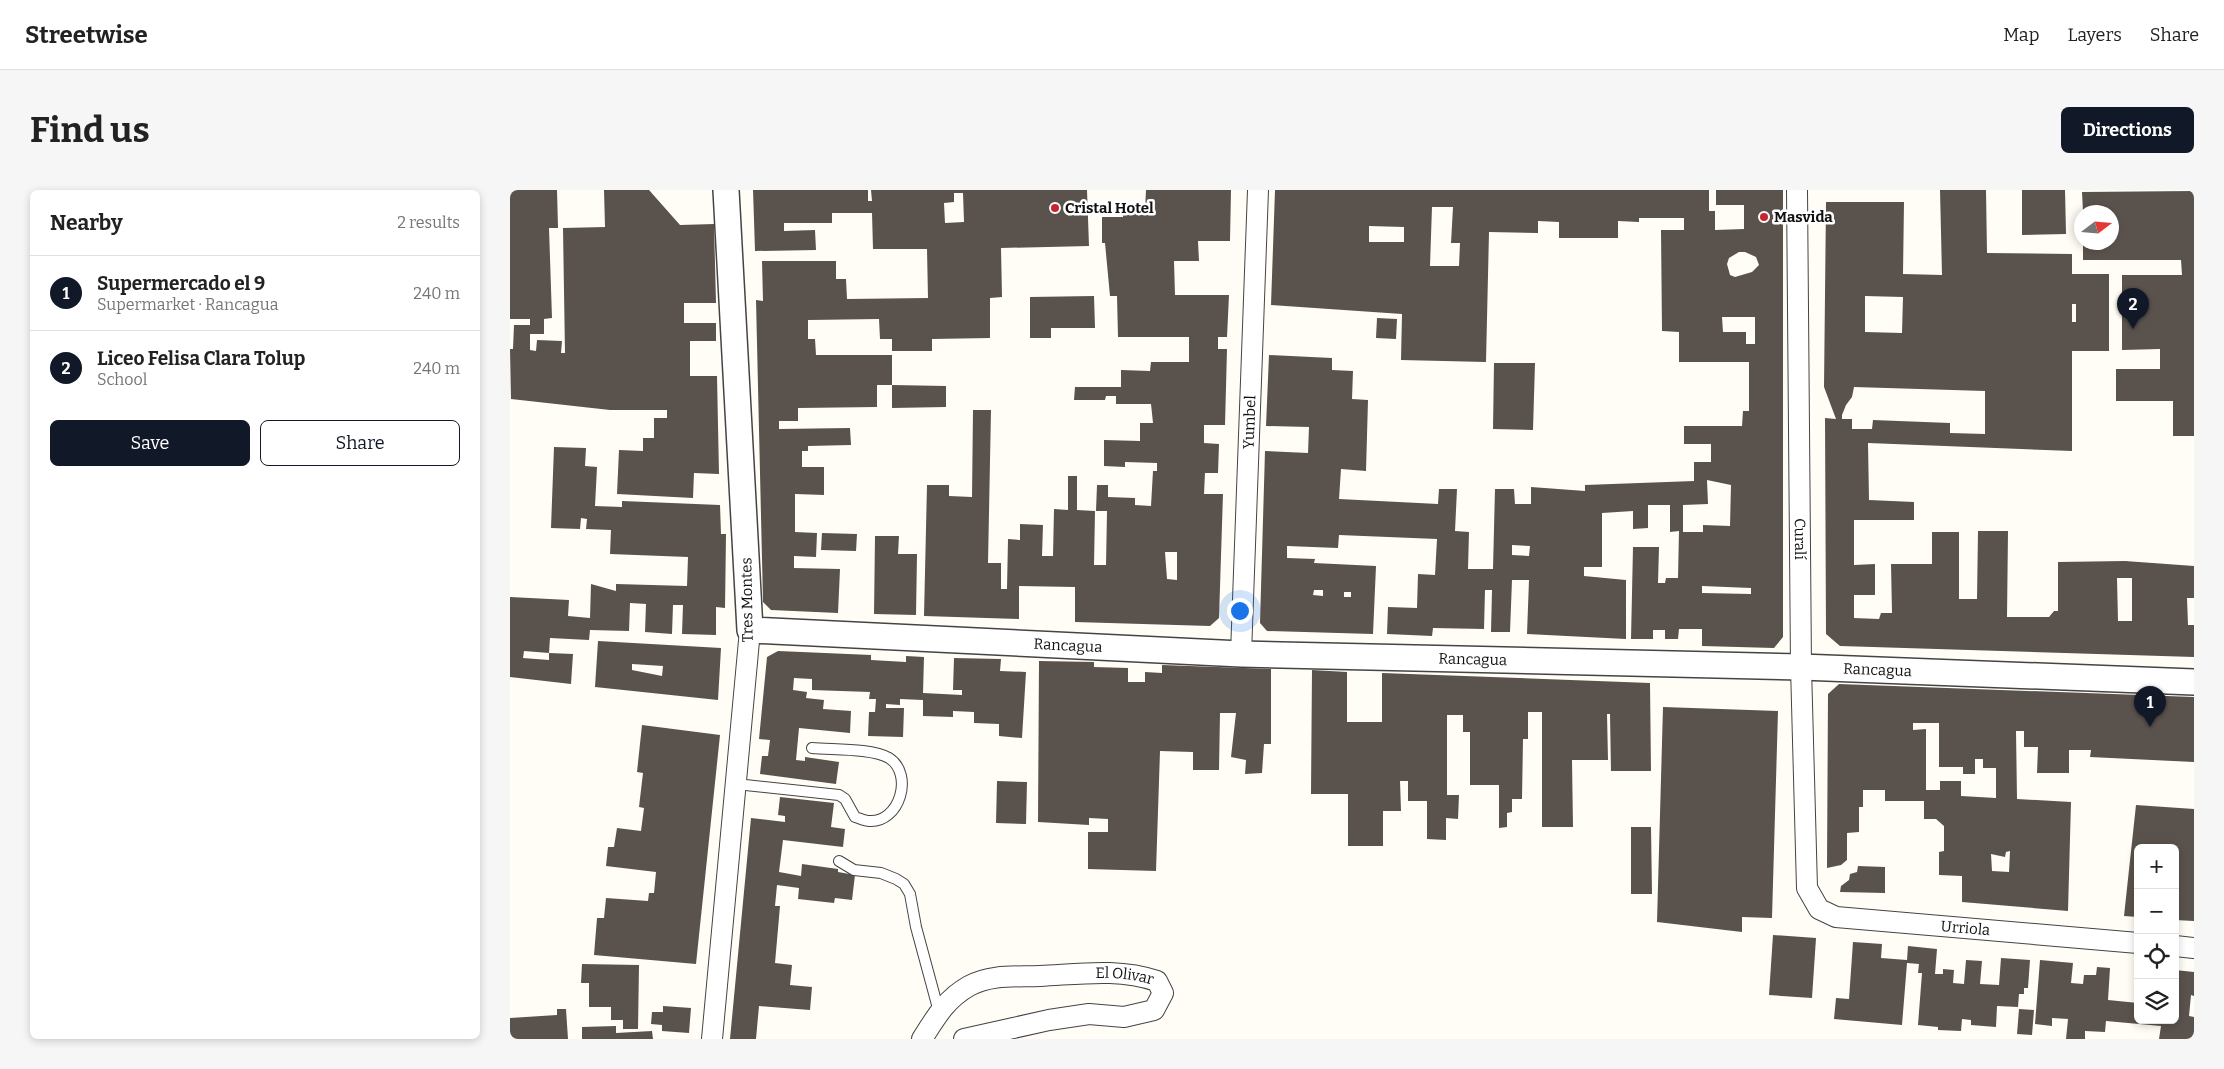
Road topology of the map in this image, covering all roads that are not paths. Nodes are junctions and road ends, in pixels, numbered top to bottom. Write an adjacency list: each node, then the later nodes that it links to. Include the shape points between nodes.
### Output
1 (726, 190): 4 (street, Tres Montes)
2 (1258, 190): 5 (street, Yumbel)
3 (1797, 190): 6 (street, Curalí)
4 (750, 630): 5 (street, Rancagua); 9 (street, Tres Montes)
5 (1241, 654): 6 (street, Rancagua)
6 (1801, 667): 7 (street, Rancagua); 11 (street, Curalí)
7 (2194, 682)
8 (812, 748): 9 (lane, via 887,757 896,764 900,773 902,788 896,808 878,820 869,821 855,817 839,795)
9 (736, 784): 16 (street, Tres Montes)
10 (838, 861): 15 (lane, via 854,870 880,873 904,884 910,894)
11 (1807, 888): 12 (street, Urriola, via 1819,909 1836,917)
12 (2134, 943)
13 (2179, 946): 14 (street)
14 (2194, 948)
15 (939, 1012): 17 (street, El Olivar); 18 (street, El Olivar, via 942,1006 970,985 1004,976 1137,974 1157,982 1163,993 1154,1010 1124,1017 1089,1014)
16 (712, 1039)
17 (922, 1039)
18 (964, 1039)

